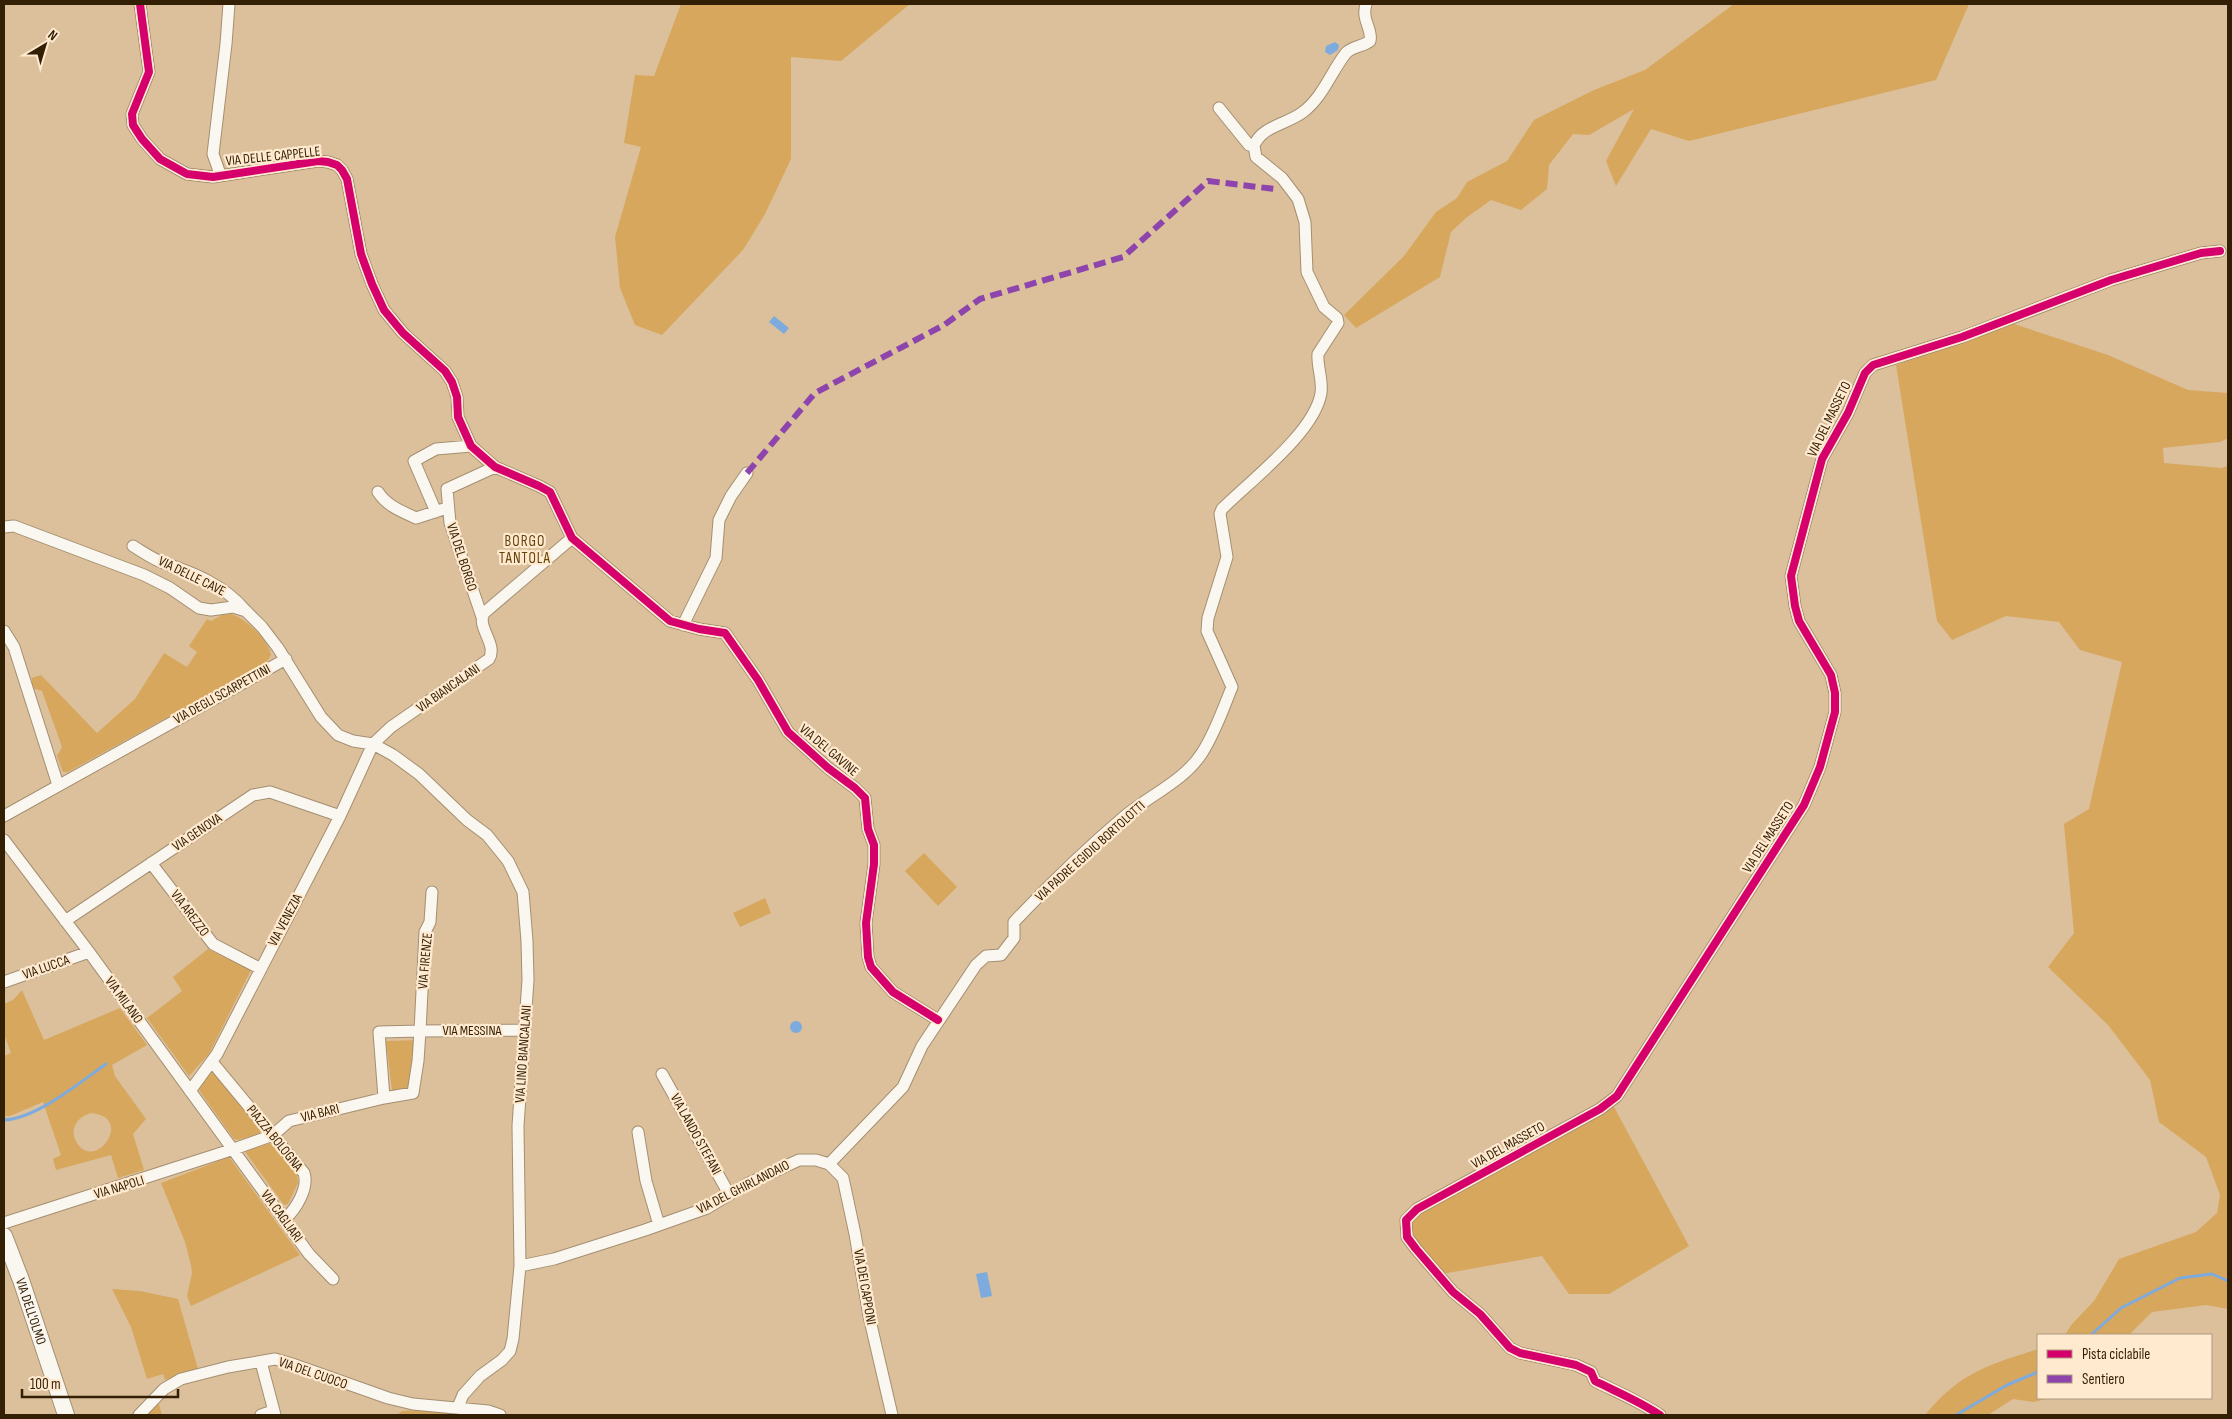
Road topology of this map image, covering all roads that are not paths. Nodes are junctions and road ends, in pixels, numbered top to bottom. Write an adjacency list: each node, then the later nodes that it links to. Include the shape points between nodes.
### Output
1 (140, 4): 6 (street, VIA DELLE CAPPELLE, via 149,72 132,114 133,125 160,159 175,169 200,176)
2 (229, 4): 6 (street, VIA DELLE CAPPELLE, via 213,154)
3 (1366, 4): 5 (street, via 1364,14 1370,41 1347,52 1305,111 1265,132)
4 (1219, 108): 5 (street, via 1249,145)
5 (1254, 146): 34 (street, VIA PADRE EGIDIO BORTOLOTTI, via 1256,157 1278,174 1298,199 1304,222 1307,272 1324,307 1337,318 1338,323 1318,354 1322,391 1312,415 1299,434 1220,514 1227,557 1207,631 1232,687 1199,756 1174,781 1126,815 1040,895 1014,922 1014,938 1009,946 1001,955 986,956 976,964)
6 (220, 174): 8 (street, VIA DELLE CAPPELLE, via 318,161 337,165 342,170 347,179 361,254 384,310 403,333 445,371 452,382 458,417)
7 (2220, 251): 61 (street, VIA DEL MASSETO, via 2201,253 2112,280 1962,337 1873,365 1865,373 1848,413 1822,459 1792,576 1799,621 1831,675 1835,693 1835,712 1820,767 1804,805 1617,1096 1600,1109 1417,1209 1406,1220 1407,1237 1419,1254 1510,1348 1587,1369 1595,1381 1620,1391)
8 (471, 446): 9 (street, VIA DELLE CAPPELLE); 13 (street, via 436,449 414,461)
9 (495, 467): 12 (street, VIA DEL BORGO, via 447,489); 15 (street, VIA DELLE CAPPELLE, via 550,492)
10 (747, 473): 19 (street, via 720,520 716,558)
11 (378, 492): 13 (street, via 395,509 416,518)
12 (448, 508): 13 (street); 18 (street, VIA DEL BORGO, via 450,523)
13 (436, 512)
14 (4, 527): 17 (street, via 14,526 144,575 199,608 211,610 233,606)
15 (572, 538): 18 (street); 19 (street, VIA DEL GAVINE, via 646,603 670,621)
16 (133, 546): 17 (street, VIA DELLE CAVE, via 219,586)
17 (246, 611): 21 (street, VIA DEGLI SCARPETTINI)
18 (482, 617): 22 (street, VIA BIANCALANI, via 492,647 489,659 391,727)
19 (683, 625): 34 (street, VIA DEL GAVINE, via 725,633 758,680 788,732 865,798 868,829 874,845 866,923 870,962 893,992)
20 (4, 631): 23 (street, via 14,647)
21 (286, 659): 22 (street, via 321,717 338,736 353,742); 23 (street, VIA DEGLI SCARPETTINI)
22 (373, 744): 25 (street, VIA VENEZIA); 36 (street, VIA LINO BIANCALANI, via 419,774 467,820 488,835 508,861 522,892 528,941)
23 (58, 785): 24 (street, VIA DEGLI SCARPETTINI)
24 (4, 816)
25 (340, 816): 28 (street, VIA GENOVA, via 270,792 253,795); 32 (street, VIA VENEZIA)
26 (4, 840): 27 (street)
27 (9, 854): 30 (street, VIA MILANO)
28 (151, 863): 30 (street, VIA GENOVA); 32 (street, VIA AREZZO, via 213,944)
29 (432, 892): 35 (street, VIA FIRENZE, via 430,922 425,932)
30 (65, 921): 31 (street, VIA MILANO)
31 (89, 952): 33 (street, VIA LUCCA); 39 (street, VIA MILANO)
32 (262, 968): 37 (street, VIA VENEZIA)
33 (4, 982)
34 (938, 1020): 44 (street, VIA PADRE EGIDIO BORTOLOTTI, via 903,1087)
35 (420, 1030): 36 (street, VIA MESSINA); 40 (street, VIA FIRENZE, via 413,1093); 40 (street, VIA MESSINA, via 379,1032)
36 (523, 1030): 50 (street, VIA LINO BIANCALANI, via 518,1126)
37 (212, 1062): 39 (street, VIA VENEZIA); 42 (street, PIAZZA BOLOGNA)
38 (662, 1074): 45 (street, VIA LANDO STEFANI)
39 (190, 1091): 43 (street, VIA MILANO)
40 (384, 1098): 42 (street, VIA BARI, via 289,1121)
41 (638, 1132): 48 (street, via 646,1181)
42 (274, 1135): 43 (street, VIA BARI); 46 (street, PIAZZA BOLOGNA, via 306,1177 305,1188)
43 (234, 1149): 46 (street, VIA CAGLIARI); 47 (street, VIA NAPOLI)
44 (829, 1164): 45 (street, VIA DEL GHIRLANDAIO, via 799,1160); 60 (street, VIA DEI CAPPONI, via 843,1178)
45 (729, 1194): 48 (street, VIA DEL GHIRLANDAIO, via 707,1208)
46 (285, 1219): 51 (street, VIA CAGLIARI, via 309,1254)
47 (4, 1223)
48 (659, 1225): 50 (street, VIA DEL GHIRLANDAIO, via 554,1259)
49 (4, 1236): 56 (main road, VIA DELL'OLMO)
50 (520, 1266): 53 (street, VIA LINO BIANCALANI, via 510,1352 480,1376 463,1395)
51 (333, 1279)
52 (261, 1362): 53 (street, VIA DEL CUOCO, via 275,1359 287,1362 413,1404); 54 (street); 57 (street, VIA DEL CUOCO, via 181,1379 164,1390)
53 (458, 1407): 55 (street, VIA DEL CUOCO)
54 (274, 1413): 58 (street)
55 (489, 1413): 59 (street, VIA DEL CUOCO)
56 (66, 1415)
57 (139, 1415)
58 (261, 1415)
59 (500, 1415)
60 (892, 1415)
61 (1660, 1415)

